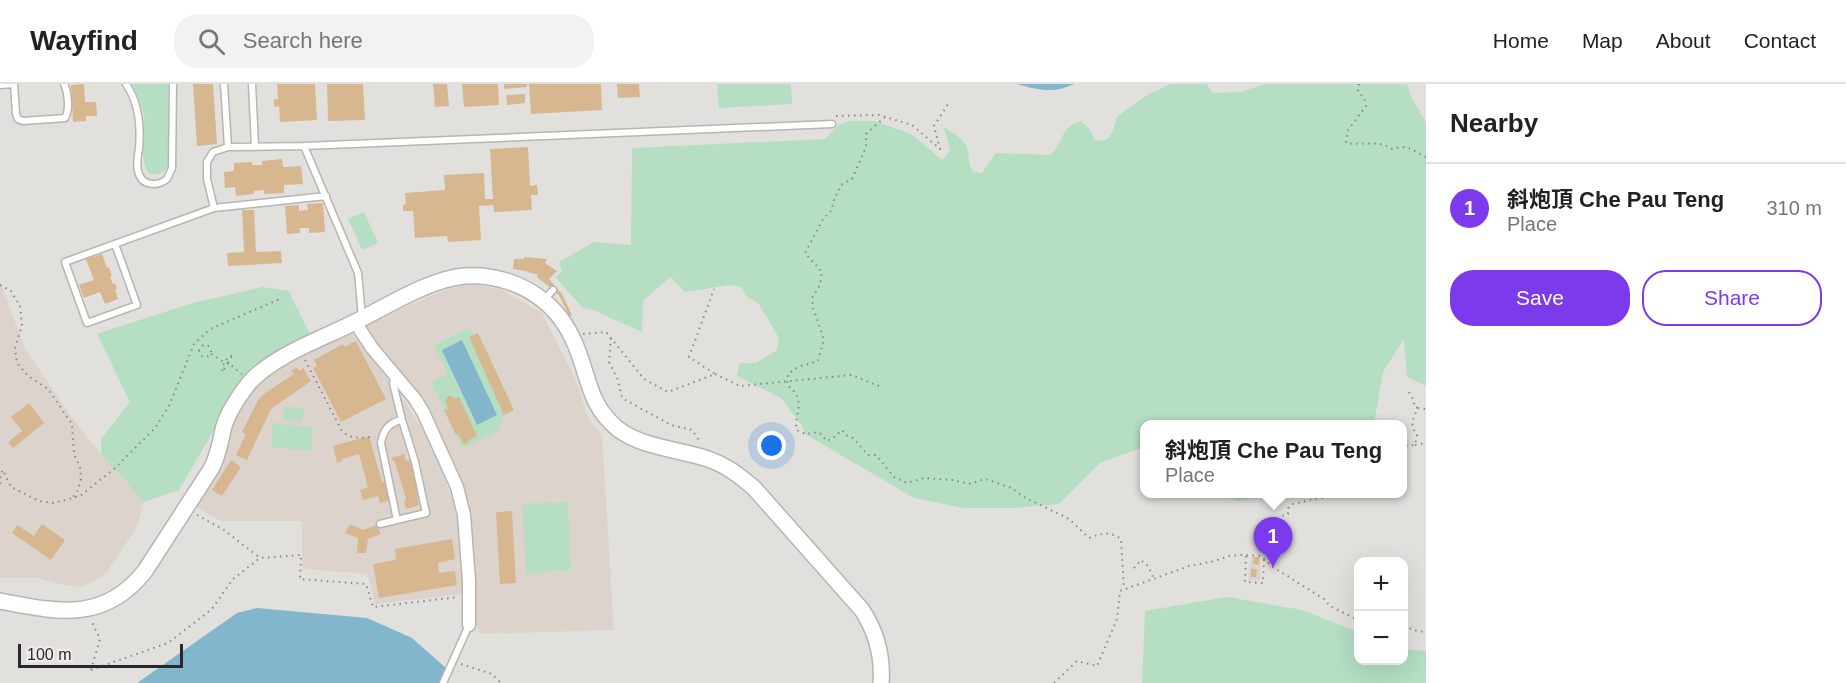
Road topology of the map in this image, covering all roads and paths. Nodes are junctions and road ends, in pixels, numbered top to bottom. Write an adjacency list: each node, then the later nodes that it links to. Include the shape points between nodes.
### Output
1 (14, 84): 2 (lane, via 17,117 23,121 65,118 68,114); 8 (lane)
2 (64, 84)
3 (126, 84): 4 (lane, via 139,117 138,173 145,182 157,185 167,179 172,168)
4 (173, 84)
5 (224, 84): 14 (lane)
6 (252, 84): 12 (lane)
7 (1359, 84): 15 (path, via 1358,92 1366,106 1348,130 1346,143 1368,142 1392,149 1410,147)
8 (0, 85)
9 (950, 101): 10 (path, via 934,126 940,149 912,125)
10 (885, 117): 11 (path, via 833,116); 34 (path, via 866,134 866,147 852,179 841,185 832,210 805,254 822,272 812,298 824,339 818,361 798,367 788,374)
11 (832, 124): 13 (lane)
12 (255, 146): 13 (lane); 14 (lane)
13 (304, 146): 16 (lane)
14 (228, 147): 17 (lane, via 213,152 207,162)
15 (1426, 157)
16 (326, 196): 17 (lane); 22 (lane, via 358,273)
17 (214, 208): 18 (lane)
18 (115, 244): 18 (lane, via 137,305 87,323 65,262)
19 (0, 285): 47 (path, via 11,291 20,306 17,363 48,389 72,424 81,480)
20 (714, 290): 32 (path, via 689,357)
21 (280, 299): 25 (path, via 210,329)
22 (359, 320): 23 (street, via 430,285 463,276 487,277 548,295); 33 (street, via 372,348); 59 (street, via 273,363 248,385 227,418 211,469 139,579 124,592 105,604 78,611)
23 (571, 335): 24 (path, via 606,332); 44 (street, via 594,400 618,429 645,442)
24 (611, 338): 32 (path, via 644,379 668,392); 44 (path, via 609,362 622,398 671,424 692,430)
25 (194, 344): 26 (path); 47 (path, via 169,405 155,428 97,483)
26 (201, 348): 27 (path, via 205,344); 27 (path, via 202,357)
27 (210, 354): 29 (path)
28 (304, 359): 40 (path, via 345,434 363,439)
29 (224, 362): 30 (path, via 222,372); 30 (path, via 232,354)
30 (228, 363): 31 (path)
31 (233, 367)
32 (715, 374): 34 (path, via 740,386)
33 (396, 376): 39 (lane, via 393,383); 62 (street, via 426,417 460,496 470,581)
34 (788, 381): 35 (path, via 851,375); 57 (path, via 787,385 800,398 796,429 806,434 819,432 827,441 842,430 868,454 876,455 894,477 907,483 924,478 969,484 985,479 1056,511 1089,538 1113,534 1121,539)
35 (879, 386)
36 (1409, 392): 37 (path)
37 (1418, 408): 38 (path); 42 (path, via 1411,422 1417,435)
38 (1426, 409)
39 (402, 420): 40 (lane, via 393,422); 49 (lane, via 426,513)
40 (382, 435): 49 (lane)
41 (1426, 443): 42 (path)
42 (1415, 445): 43 (path)
43 (1407, 446)
44 (715, 462): 68 (street, via 754,488 862,610 879,647)
45 (0, 484): 47 (path, via 3,470 11,487 31,498 46,503)
46 (1324, 498): 54 (path, via 1293,504 1288,514 1282,516 1286,529)
47 (71, 500)
48 (191, 513): 52 (path, via 224,530)
49 (397, 520): 50 (lane)
50 (380, 524)
51 (1246, 556): 53 (path); 53 (path, via 1245,582 1263,583); 56 (path, via 1189,566)
52 (260, 558): 58 (path, via 300,555 300,579 366,584 373,606); 60 (path, via 233,579 212,609 168,644 91,670 100,639)
53 (1264, 559): 54 (path)
54 (1273, 567): 61 (path)
55 (1134, 568): 56 (path, via 1141,561)
56 (1155, 579): 57 (path)
57 (1124, 589): 69 (path, via 1120,591 1117,619 1097,666 1077,661)
58 (465, 596)
59 (0, 601)
60 (88, 615)
61 (1354, 618)
62 (469, 626): 65 (lane)
63 (1408, 628): 64 (path)
64 (1426, 632)
65 (453, 662): 66 (lane); 67 (path, via 492,674)
66 (443, 683)
67 (501, 683)
68 (881, 683)
69 (1054, 683)

